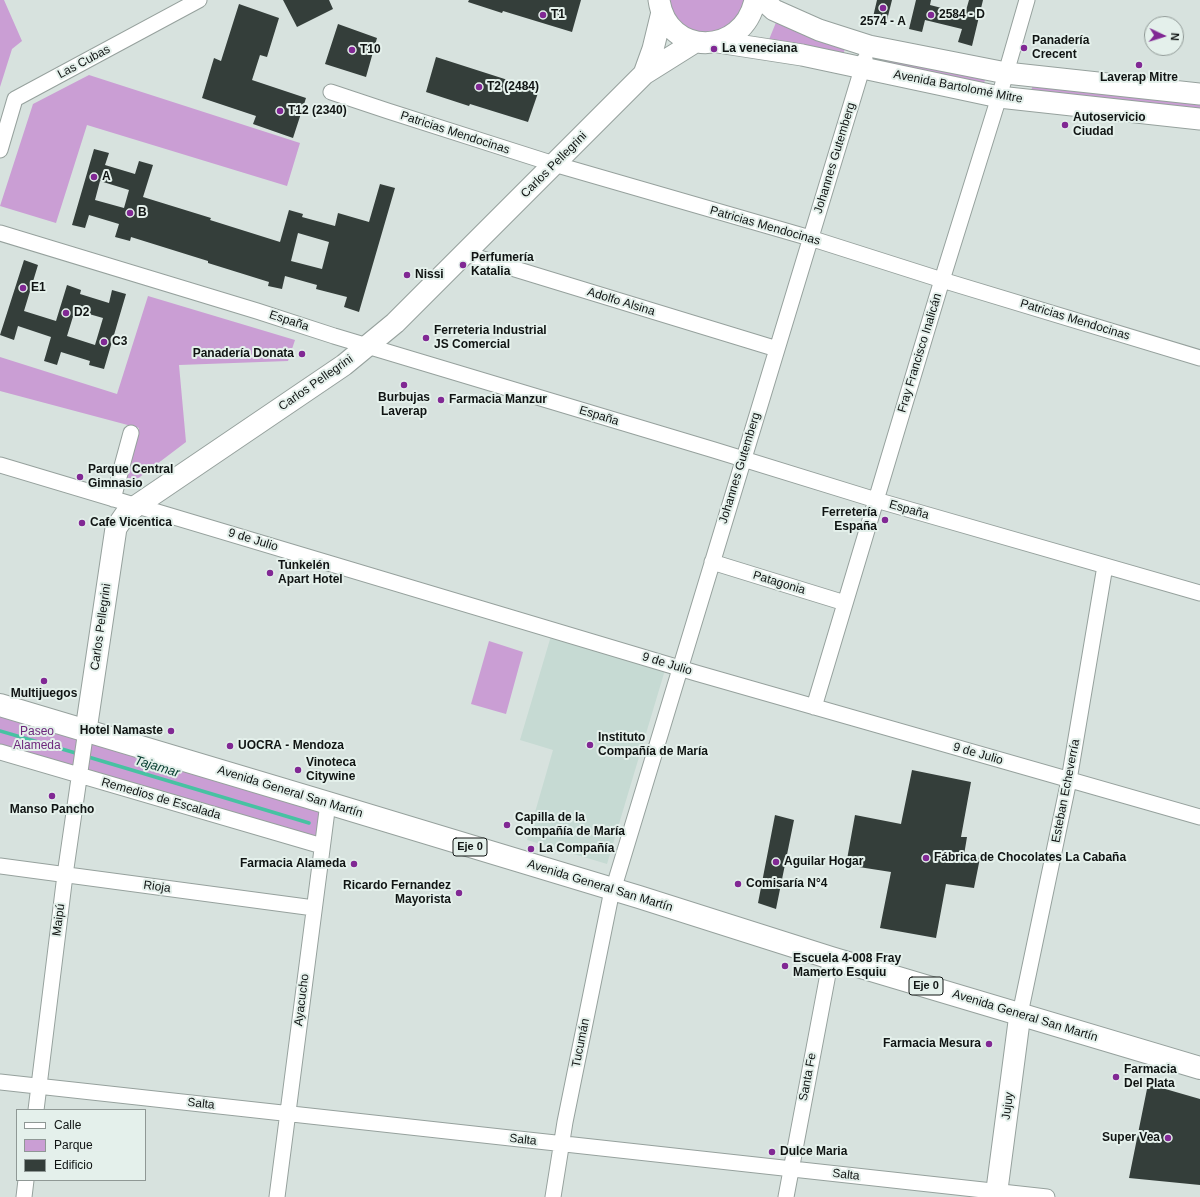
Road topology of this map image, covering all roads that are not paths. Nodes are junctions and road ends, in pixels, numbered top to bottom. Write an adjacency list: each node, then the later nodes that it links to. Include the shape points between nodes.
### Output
1 (199, 0): 16 (street, Las Cubas, via 16,99)
2 (755, 0): 7 (street, via 749,18 741,29)
3 (763, 0): 8 (street, Avenida Bartolomé Mitre, via 774,10 819,30)
4 (1027, 0): 10 (street, Fray Francisco Inalicán)
5 (659, 5): 6 (street, via 668,24); 11 (street, Carlos Pellegrini, via 653,48)
6 (695, 42): 7 (street, Avenida Bartolomé Mitre); 11 (street, Carlos Pellegrini)
7 (718, 42): 9 (street, Avenida Bartolomé Mitre, via 802,55)
8 (869, 46): 9 (street, Johannes Gutemberg); 10 (street, Avenida Bartolomé Mitre)
9 (862, 68): 14 (street, Avenida Bartolomé Mitre); 19 (street, Johannes Gutemberg)
10 (1006, 73): 13 (street, Avenida Bartolomé Mitre); 14 (street, Fray Francisco Inalicán)
11 (644, 74): 17 (street, Carlos Pellegrini)
12 (331, 92): 17 (street, Patricias Mendocinas)
13 (1200, 94)
14 (999, 97): 15 (street, Avenida Bartolomé Mitre); 21 (street, Fray Francisco Inalicán)
15 (1200, 119)
16 (0, 150)
17 (554, 164): 19 (street, Patricias Mendocinas); 20 (street, Carlos Pellegrini)
18 (0, 233): 22 (street, España)
19 (810, 238): 21 (street, Patricias Mendocinas); 23 (street, Johannes Gutemberg)
20 (466, 254): 22 (street, Carlos Pellegrini); 23 (street, Adolfo Alsina)
21 (942, 280): 24 (street, Patricias Mendocinas); 29 (street, Fray Francisco Inalicán)
22 (368, 346): 26 (street, España); 30 (street, Carlos Pellegrini)
23 (777, 349): 26 (street, Johannes Gutemberg)
24 (1200, 358)
25 (131, 433): 28 (street)
26 (743, 459): 29 (street, España); 31 (street, Johannes Gutemberg)
27 (0, 465): 28 (street)
28 (113, 499): 30 (street, 9 de Julio)
29 (876, 500): 32 (street, España); 34 (street, Fray Francisco Inalicán)
30 (136, 506): 35 (street, 9 de Julio); 38 (street, Carlos Pellegrini, via 116,528)
31 (712, 562): 34 (street, Patagonia); 35 (street, Johannes Gutemberg)
32 (1105, 566): 33 (street, España); 41 (street, Esteban Echeverría)
33 (1200, 593)
34 (845, 603): 37 (street, Fray Francisco Inalicán)
35 (680, 668): 37 (street, 9 de Julio); 47 (street, Johannes Gutemberg)
36 (0, 705): 38 (main road, Avenida General San Martín / Eje 0)
37 (814, 707): 41 (street, 9 de Julio)
38 (86, 730): 40 (street, Maipú); 42 (main road, Avenida General San Martín / Eje 0)
39 (0, 752): 40 (street, Remedios de Escalada)
40 (79, 775): 44 (street, Remedios de Escalada); 46 (street, Maipú)
41 (1069, 780): 43 (street, 9 de Julio); 50 (street, Esteban Echeverría)
42 (328, 803): 44 (street, Ayacucho); 47 (main road, Avenida General San Martín / Eje 0)
43 (1200, 816)
44 (322, 846): 48 (street, Ayacucho)
45 (0, 866): 46 (street, Rioja)
46 (65, 875): 48 (street, Rioja); 53 (street, Maipú)
47 (613, 890): 49 (main road, Avenida General San Martín / Eje 0); 56 (street, Tucumán)
48 (314, 908): 55 (street, Ayacucho)
49 (831, 958): 50 (main road, Avenida General San Martín / Eje 0); 57 (street, Santa Fe)
50 (1020, 1014): 51 (main road, Avenida General San Martín / Eje 0); 59 (street, Jujuy)
51 (1200, 1068)
52 (0, 1082): 53 (street, Salta)
53 (39, 1087): 54 (street, Maipú); 55 (street, Salta)
54 (36, 1109)
55 (288, 1114): 56 (street, Salta); 61 (street, Ayacucho)
56 (562, 1144): 57 (street, Salta); 62 (street, Tucumán)
57 (790, 1168): 59 (street, Salta); 63 (street, Santa Fe)
58 (26, 1181): 60 (street)
59 (996, 1194): 64 (street, Salta)
60 (24, 1197)
61 (277, 1197)
62 (553, 1197)
63 (786, 1197)
64 (1047, 1197)

